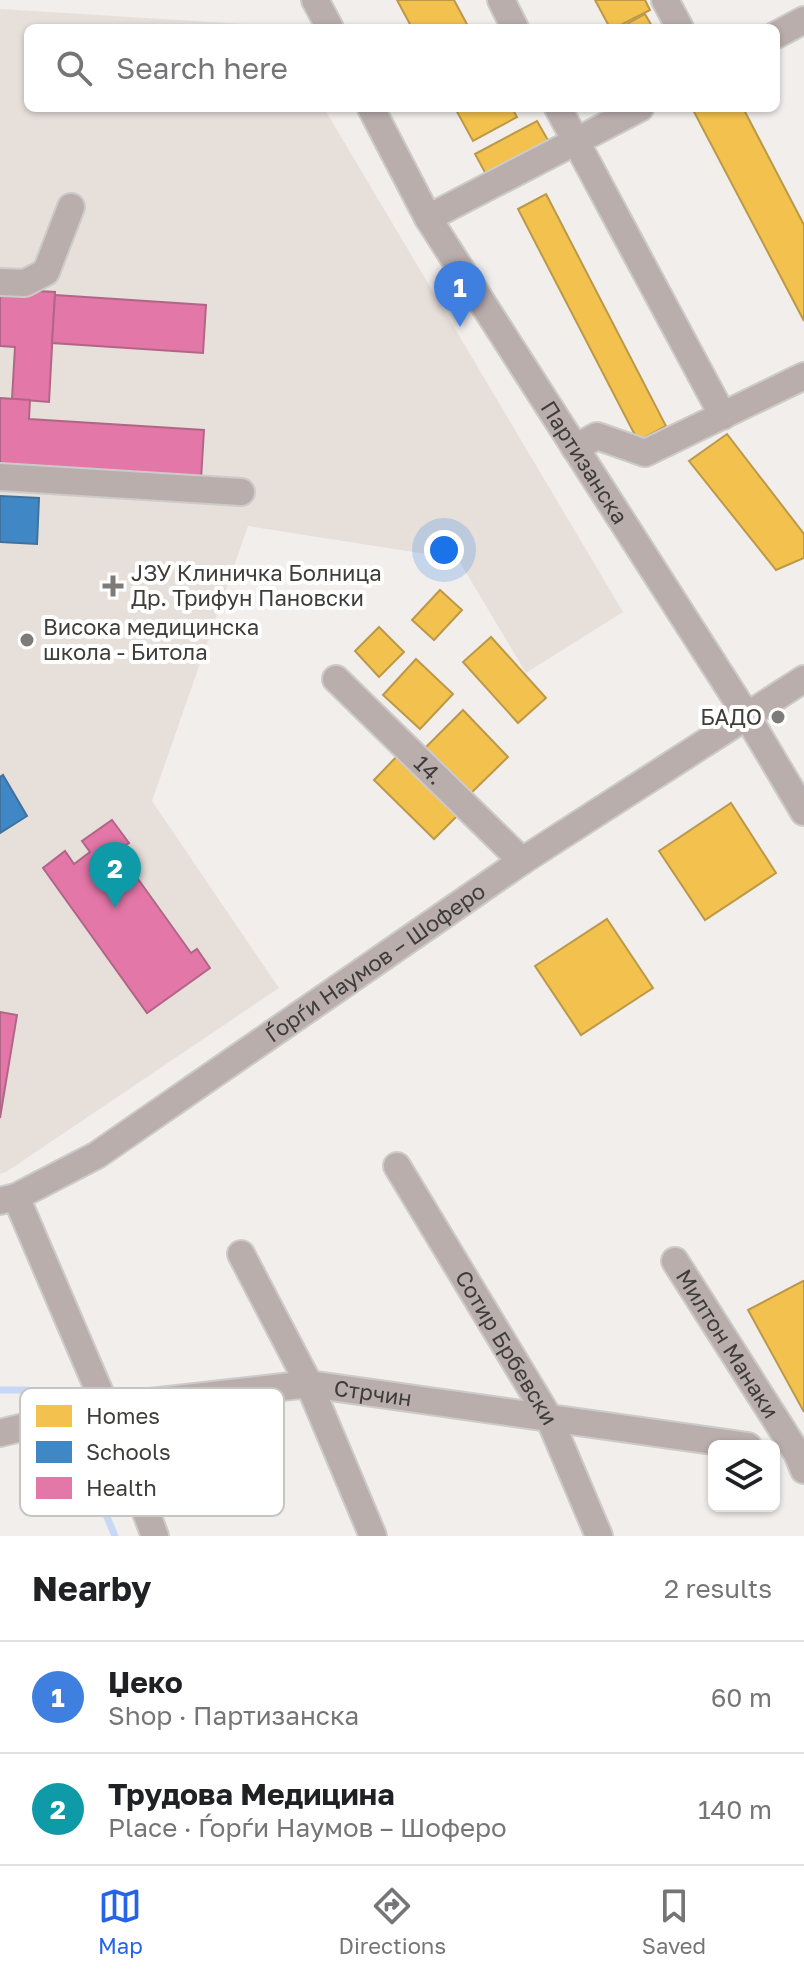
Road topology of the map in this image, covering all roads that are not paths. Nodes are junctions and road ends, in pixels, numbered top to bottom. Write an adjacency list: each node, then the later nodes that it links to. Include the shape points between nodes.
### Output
1 (315, 0): 5 (street)
2 (501, 0): 6 (street)
3 (665, 0): 7 (street)
4 (804, 20): 8 (street)
5 (328, 24)
6 (513, 24)
7 (678, 24)
8 (780, 33)
9 (373, 112): 14 (street, Партизанска)
10 (560, 112): 12 (street)
11 (632, 112): 12 (street)
12 (576, 142): 14 (street); 17 (street)
13 (71, 207): 15 (street, via 46,272 25,283)
14 (428, 218): 18 (street, Партизанска)
15 (0, 282)
16 (804, 376): 17 (street)
17 (723, 416): 18 (street, via 645,453 597,436)
18 (575, 448): 23 (street, Партизанска)
19 (0, 477): 20 (street)
20 (241, 492)
21 (336, 679): 25 (street, 14.)
22 (804, 679): 23 (street)
23 (747, 716): 24 (street, Партизанска); 25 (street, Ѓорѓи Наумов – Шоферо)
24 (804, 812)
25 (522, 861): 27 (street, Ѓорѓи Наумов – Шоферо, via 97,1155)
26 (397, 1166): 33 (street, Сотир Брбевски)
27 (8, 1199): 31 (street)
28 (241, 1254): 30 (street)
29 (675, 1261): 37 (street, Милтон Манаки)
30 (309, 1384): 32 (street, Стрчин); 33 (street, Стрчин); 40 (street)
31 (97, 1388)
32 (274, 1388)
33 (549, 1418): 36 (street, Стрчин); 41 (street, Сотир Брбевски)
34 (20, 1428): 35 (street, Стрчин)
35 (0, 1433)
36 (708, 1440)
37 (795, 1456)
38 (147, 1516): 39 (street)
39 (155, 1536)
40 (373, 1536)
41 (599, 1536)

